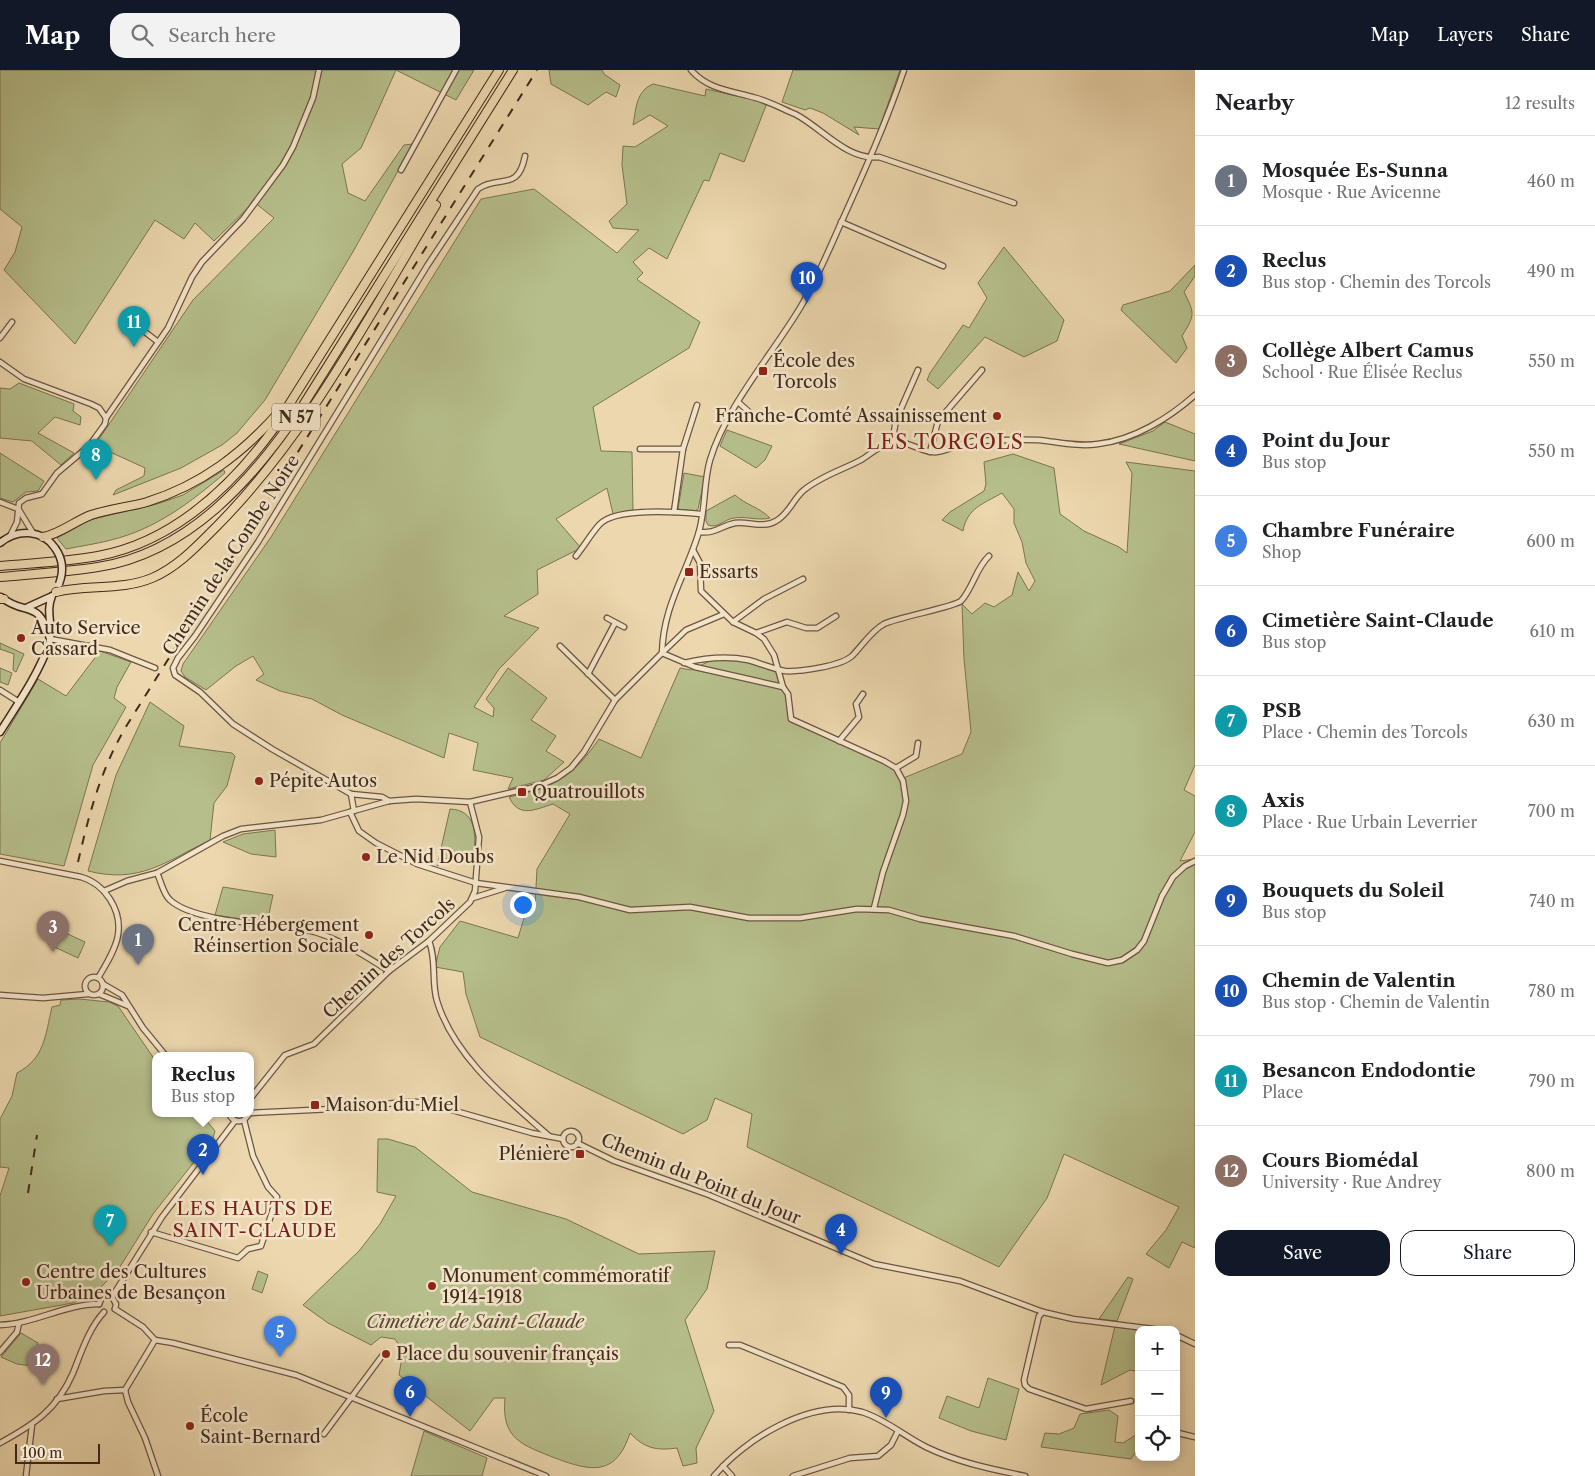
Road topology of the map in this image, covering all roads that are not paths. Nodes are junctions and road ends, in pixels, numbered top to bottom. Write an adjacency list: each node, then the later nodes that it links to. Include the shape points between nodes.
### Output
1 (319, 70): 17 (street, via 306,117 283,165 243,219 202,262)
2 (456, 70): 10 (street)
3 (499, 70): 22 (highway, N 57)
4 (513, 70): 7 (highway, N 57)
5 (691, 70): 9 (street, via 704,82 794,114 813,123 852,151)
6 (904, 70): 9 (street)
7 (484, 118): 44 (highway, N 57, via 302,407 265,459 234,493 181,534 131,558 99,567); 46 (highway, via 463,160 319,397 271,466 237,505 190,553 153,578 116,587)
8 (525, 156): 72 (street, Chemin de la Combe Noire, via 523,167 514,180 485,184 478,189 427,266 258,542 173,668 175,675 200,692 233,724)
9 (872, 157): 11 (street, via 879,156); 12 (street)
10 (401, 170)
11 (1014, 203)
12 (841, 222): 13 (street); 23 (street, via 800,308)
13 (944, 266)
14 (12, 322): 16 (street)
15 (136, 325): 17 (street)
16 (0, 338)
17 (158, 342): 25 (street)
18 (0, 362): 25 (street, via 24,379 99,408)
19 (918, 370): 27 (street, via 896,420)
20 (982, 370): 30 (street, via 938,422)
21 (1195, 395): 30 (street, via 1163,419 1118,440 1081,445 1037,440 977,440)
22 (293, 397): 38 (highway, via 246,447 202,478 146,502 92,515); 43 (highway, N 57, via 275,427 238,473 202,506 166,530 128,548 102,555)
23 (738, 402): 26 (street); 34 (street, via 710,461)
24 (697, 405): 29 (street)
25 (106, 418): 32 (street, via 88,446 57,473 42,494 22,500)
26 (757, 419)
27 (892, 443): 30 (street, via 911,444); 35 (street, via 813,483 776,521 760,525 735,523 714,533)
28 (640, 449): 29 (street)
29 (683, 449): 33 (street)
30 (930, 452)
31 (0, 502): 32 (street)
32 (18, 509): 36 (street); 37 (street)
33 (674, 512): 34 (street); 41 (street, via 643,512 608,519 599,524)
34 (701, 514): 35 (street)
35 (699, 532): 40 (street)
36 (33, 533): 37 (main road); 38 (main road)
37 (10, 536): 39 (main road)
38 (43, 537): 46 (main road, bridge, via 55,548 62,562)
39 (0, 542)
40 (693, 550): 49 (street, via 700,563 701,591); 58 (street, via 670,605)
41 (576, 556)
42 (989, 556): 61 (street, via 954,606 923,611 884,624 850,658 837,663 786,671)
43 (0, 566)
44 (0, 577)
45 (803, 579): 52 (street, via 764,598)
46 (56, 591): 48 (main road, via 43,602); 56 (main road, via 48,609 52,631)
47 (1, 598): 48 (main road)
48 (26, 607): 56 (main road, via 42,617)
49 (724, 614): 52 (street); 58 (street, via 686,630)
50 (836, 616): 55 (street, via 817,628 787,622)
51 (607, 618): 53 (street)
52 (733, 622): 55 (street)
53 (615, 623): 54 (street); 62 (street)
54 (624, 627)
55 (756, 633): 61 (street, via 772,651)
56 (50, 639): 60 (street, Chemin de la Combe Noire, via 110,650); 67 (main road)
57 (560, 646): 62 (street)
58 (662, 653): 59 (street); 66 (street)
59 (684, 663): 61 (street, via 711,658 738,659); 63 (street)
60 (155, 668)
61 (776, 668): 63 (street)
62 (588, 674): 66 (street)
63 (782, 687): 69 (street, via 788,694 791,719)
64 (0, 690): 67 (street)
65 (863, 694): 69 (street, via 856,704 859,717)
66 (616, 700): 74 (street, via 584,752 571,768 557,778 539,786)
67 (19, 702): 68 (main road)
68 (0, 732)
69 (839, 741): 71 (street)
70 (918, 743): 71 (street, via 916,756)
71 (896, 768): 83 (street, via 903,781 906,801)
72 (351, 794): 73 (street, Chemin de la Combe Noire, via 382,797); 75 (street)
73 (389, 801): 74 (street); 75 (street)
74 (470, 802): 79 (street, Chemin des Torcols, via 479,837)
75 (352, 812): 78 (street, via 313,822 234,831); 79 (street, via 359,831 376,843 417,864)
76 (0, 861): 81 (street, via 81,877)
77 (1195, 861): 83 (street, via 1173,877 1144,942 1130,956 1115,962 1097,962 1014,936)
78 (158, 873): 81 (street); 85 (street, via 166,895 180,907 237,922 324,935)
79 (476, 883): 80 (street); 82 (street, Chemin des Torcols)
80 (506, 888): 82 (street); 83 (street, via 570,896 630,910 690,908 749,918 800,918)
81 (104, 890): 86 (street, via 115,912 118,937)
82 (473, 898): 84 (street, Chemin des Torcols)
83 (874, 908)
84 (430, 941): 85 (street, Chemin des Torcols); 101 (street, via 434,953 434,989 448,1029 484,1074)
85 (389, 971): 95 (street, Chemin des Torcols, via 314,1044 285,1055)
86 (98, 978): 87 (street); 88 (street, via 87,980)
87 (103, 984): 90 (street); 93 (street, via 122,995)
88 (84, 988): 89 (street); 92 (street)
89 (88, 994): 90 (street); 92 (street)
90 (99, 994): 93 (street)
91 (0, 995): 92 (street, via 43,998)
92 (75, 995)
93 (129, 1007): 94 (street)
94 (163, 1052)
95 (254, 1094)
96 (254, 1113): 102 (street, via 424,1102)
97 (232, 1117): 100 (street)
98 (247, 1117): 99 (street)
99 (244, 1120): 100 (street); 106 (street, via 253,1156 268,1187 277,1197 261,1246 248,1249 238,1258)
100 (236, 1121): 106 (street)
101 (536, 1124): 102 (street); 103 (street)
102 (532, 1133): 103 (street)
103 (549, 1137): 104 (street)
104 (563, 1139): 105 (street, via 568,1146); 105 (street, via 567,1132 572,1132 577,1136)
105 (577, 1143): 111 (street, Chemin du Point du Jour, via 614,1161 709,1195 874,1264 960,1281)
106 (151, 1232): 107 (street)
107 (112, 1297): 108 (street, via 102,1297); 109 (street, via 116,1304)
108 (99, 1304): 110 (street); 112 (street)
109 (114, 1309): 110 (street); 116 (street, via 142,1327)
110 (104, 1312): 123 (street)
111 (1043, 1312): 114 (street, Chemin du Point du Jour); 124 (street, via 1039,1316 1024,1380 1029,1390 1086,1409)
112 (19, 1323): 113 (street); 119 (street, via 17,1332)
113 (0, 1325)
114 (1135, 1327)
115 (1180, 1337): 117 (street)
116 (155, 1340): 121 (street); 122 (street, via 296,1375)
117 (1195, 1344)
118 (729, 1345): 125 (street, via 740,1344 843,1387 849,1395)
119 (0, 1352)
120 (385, 1352): 122 (street)
121 (125, 1390): 123 (street); 135 (street)
122 (352, 1396): 129 (street); 136 (street)
123 (57, 1399): 126 (street)
124 (1131, 1401)
125 (849, 1410): 127 (street, via 882,1420); 132 (street, via 826,1411 782,1424 747,1445)
126 (32, 1425): 131 (street); 134 (street)
127 (898, 1431): 133 (street, via 891,1445 878,1456 850,1458); 141 (street, via 953,1459)
128 (1180, 1433): 130 (street)
129 (324, 1434)
130 (1195, 1437)
131 (0, 1443)
132 (723, 1466): 137 (street); 138 (street)
133 (809, 1471): 139 (street); 140 (street)
134 (26, 1476)
135 (158, 1476)
136 (546, 1476)
137 (714, 1476)
138 (732, 1476)
139 (792, 1476)
140 (812, 1476)
141 (1024, 1476)

